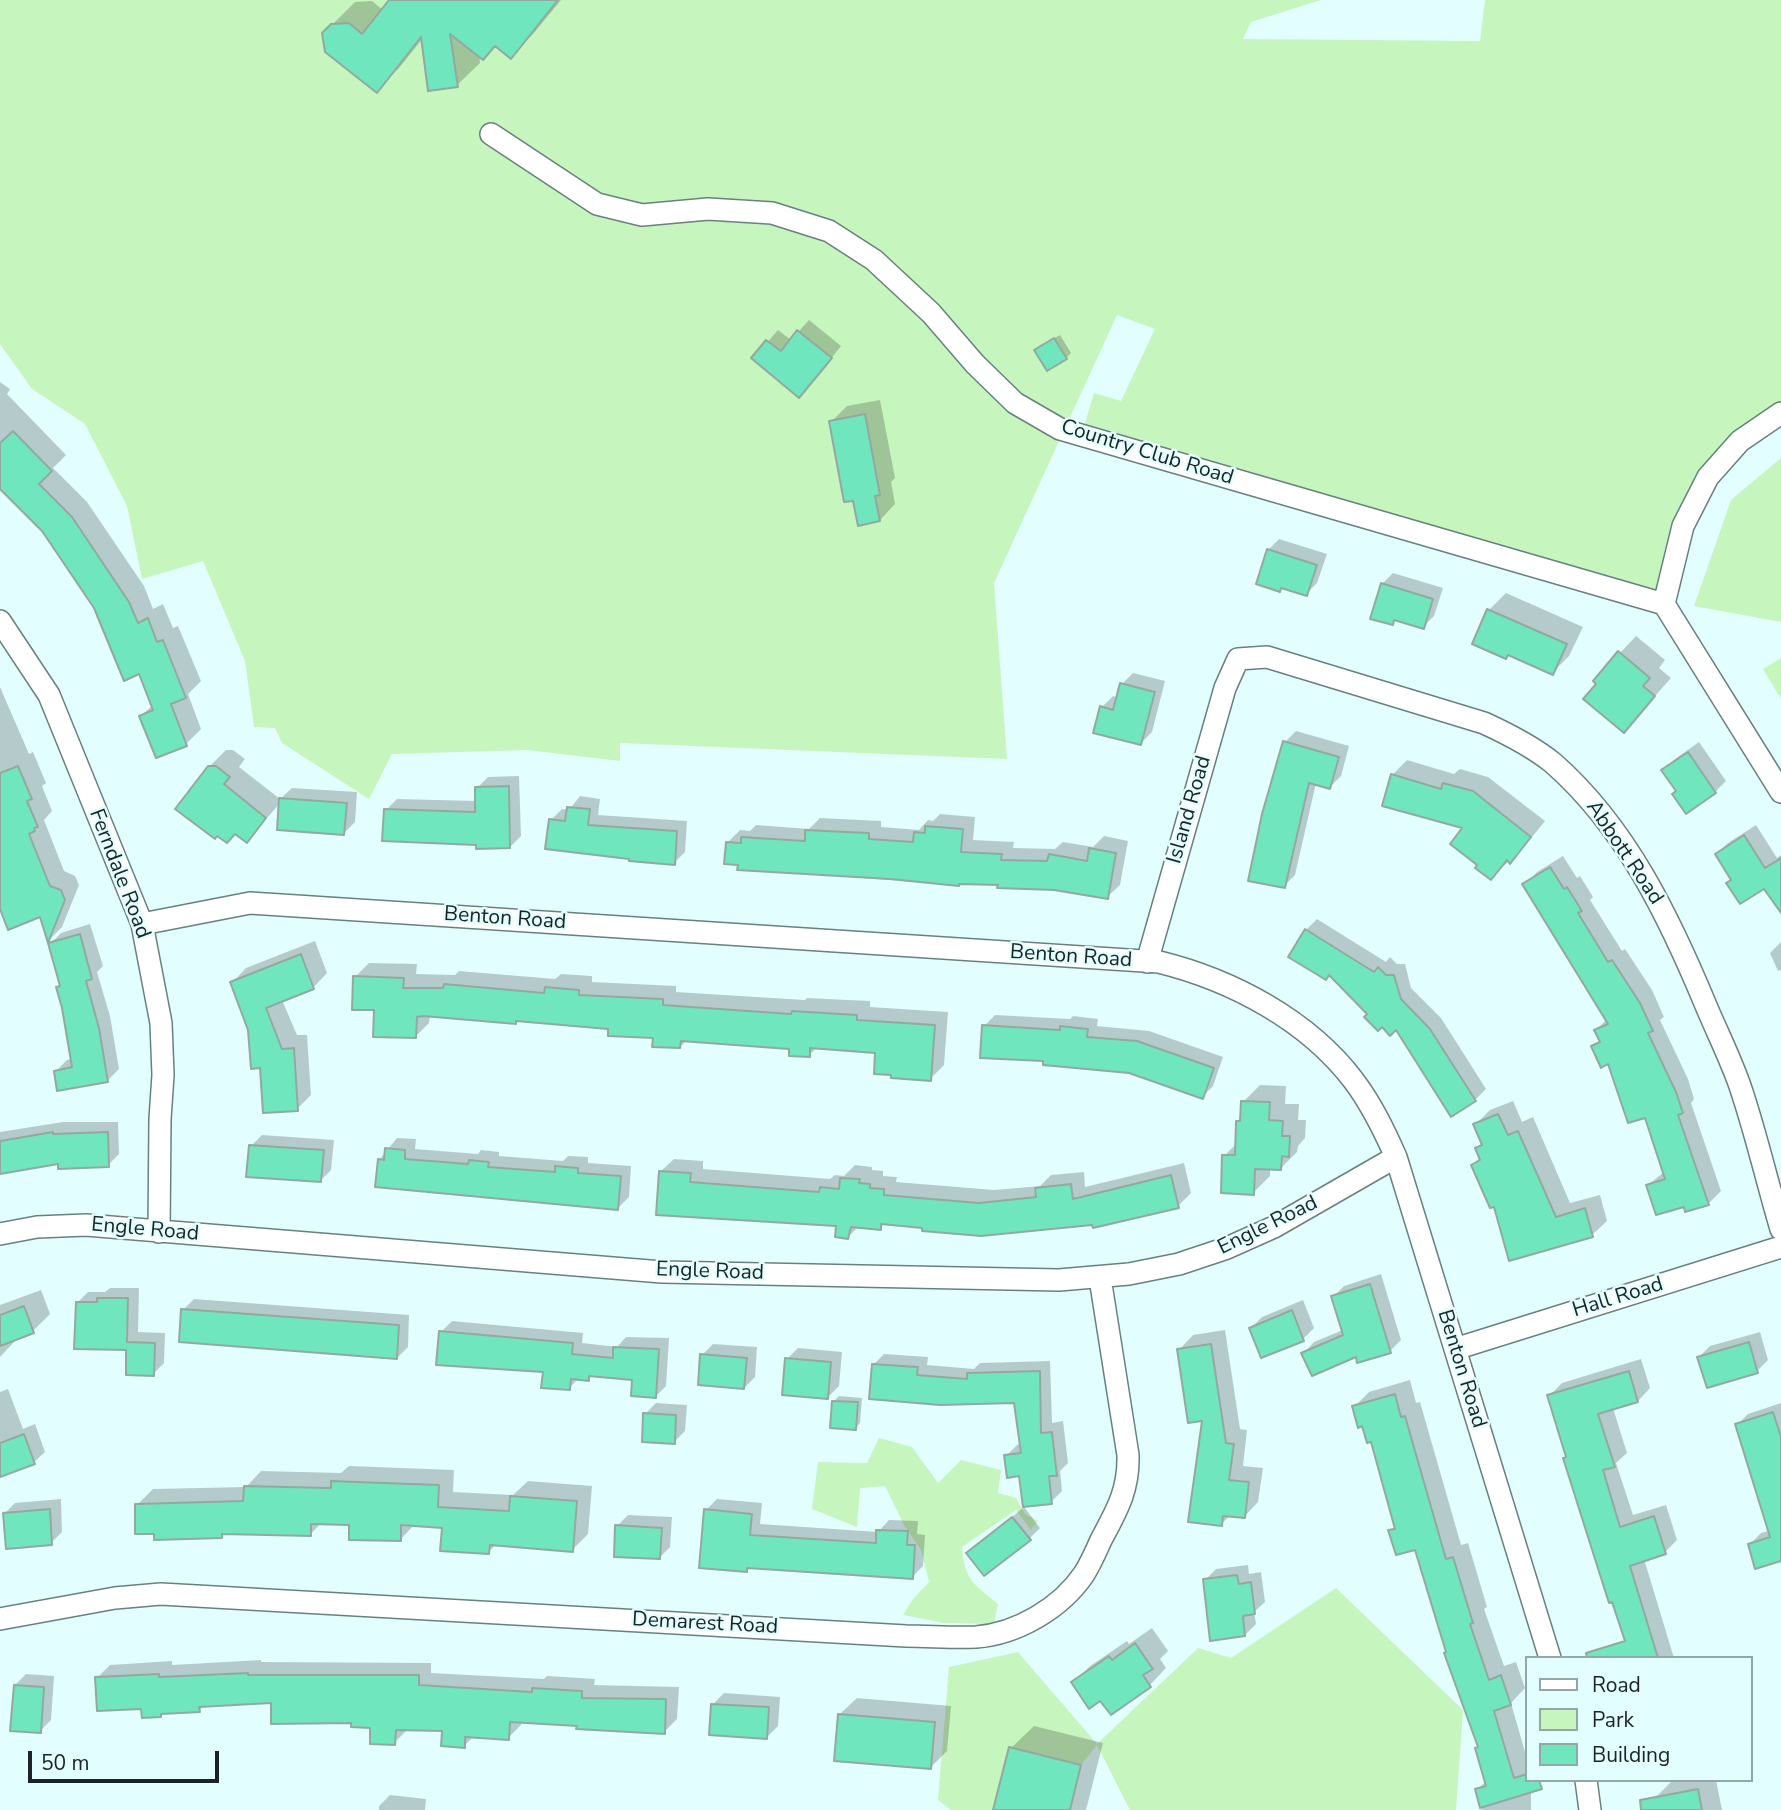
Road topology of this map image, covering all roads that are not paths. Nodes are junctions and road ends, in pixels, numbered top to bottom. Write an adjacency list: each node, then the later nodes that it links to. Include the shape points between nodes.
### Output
1 (491, 134): 3 (street, Country Club Road, via 597,204 642,215 708,209 772,213 829,231 874,260 1015,403 1060,429)
2 (1781, 412): 3 (street, via 1740,441 1708,477 1683,526)
3 (1664, 604): 6 (street)
4 (0, 621): 7 (street, Ferndale Road, via 48,695)
5 (1238, 659): 8 (street, Island Road, via 1225,688); 10 (street, Abbott Road, via 1267,657 1484,723 1550,761 1581,790 1617,835 1678,939 1740,1085)
6 (1781, 792)
7 (142, 924): 8 (street, Benton Road, via 250,902); 11 (street, Ferndale Road, via 161,1023)
8 (1147, 962): 9 (street, Benton Road, via 1188,969 1288,1019 1354,1080)
9 (1396, 1157): 14 (street, Engle Road, via 1274,1227 1227,1248 1179,1264); 15 (street, Benton Road)
10 (1781, 1229)
11 (159, 1231): 12 (street, Engle Road, via 86,1225); 14 (street, Engle Road, via 662,1272)
12 (0, 1234)
13 (1781, 1247): 15 (street, Hall Road)
14 (1100, 1278): 16 (street, Demarest Road, via 1129,1475 1122,1500 1083,1574 1062,1599 1010,1630 978,1637 906,1636 162,1594)
15 (1455, 1349): 17 (street, Benton Road)
16 (0, 1619)
17 (1549, 1656)
18 (1586, 1782): 19 (street)
19 (1590, 1810)

